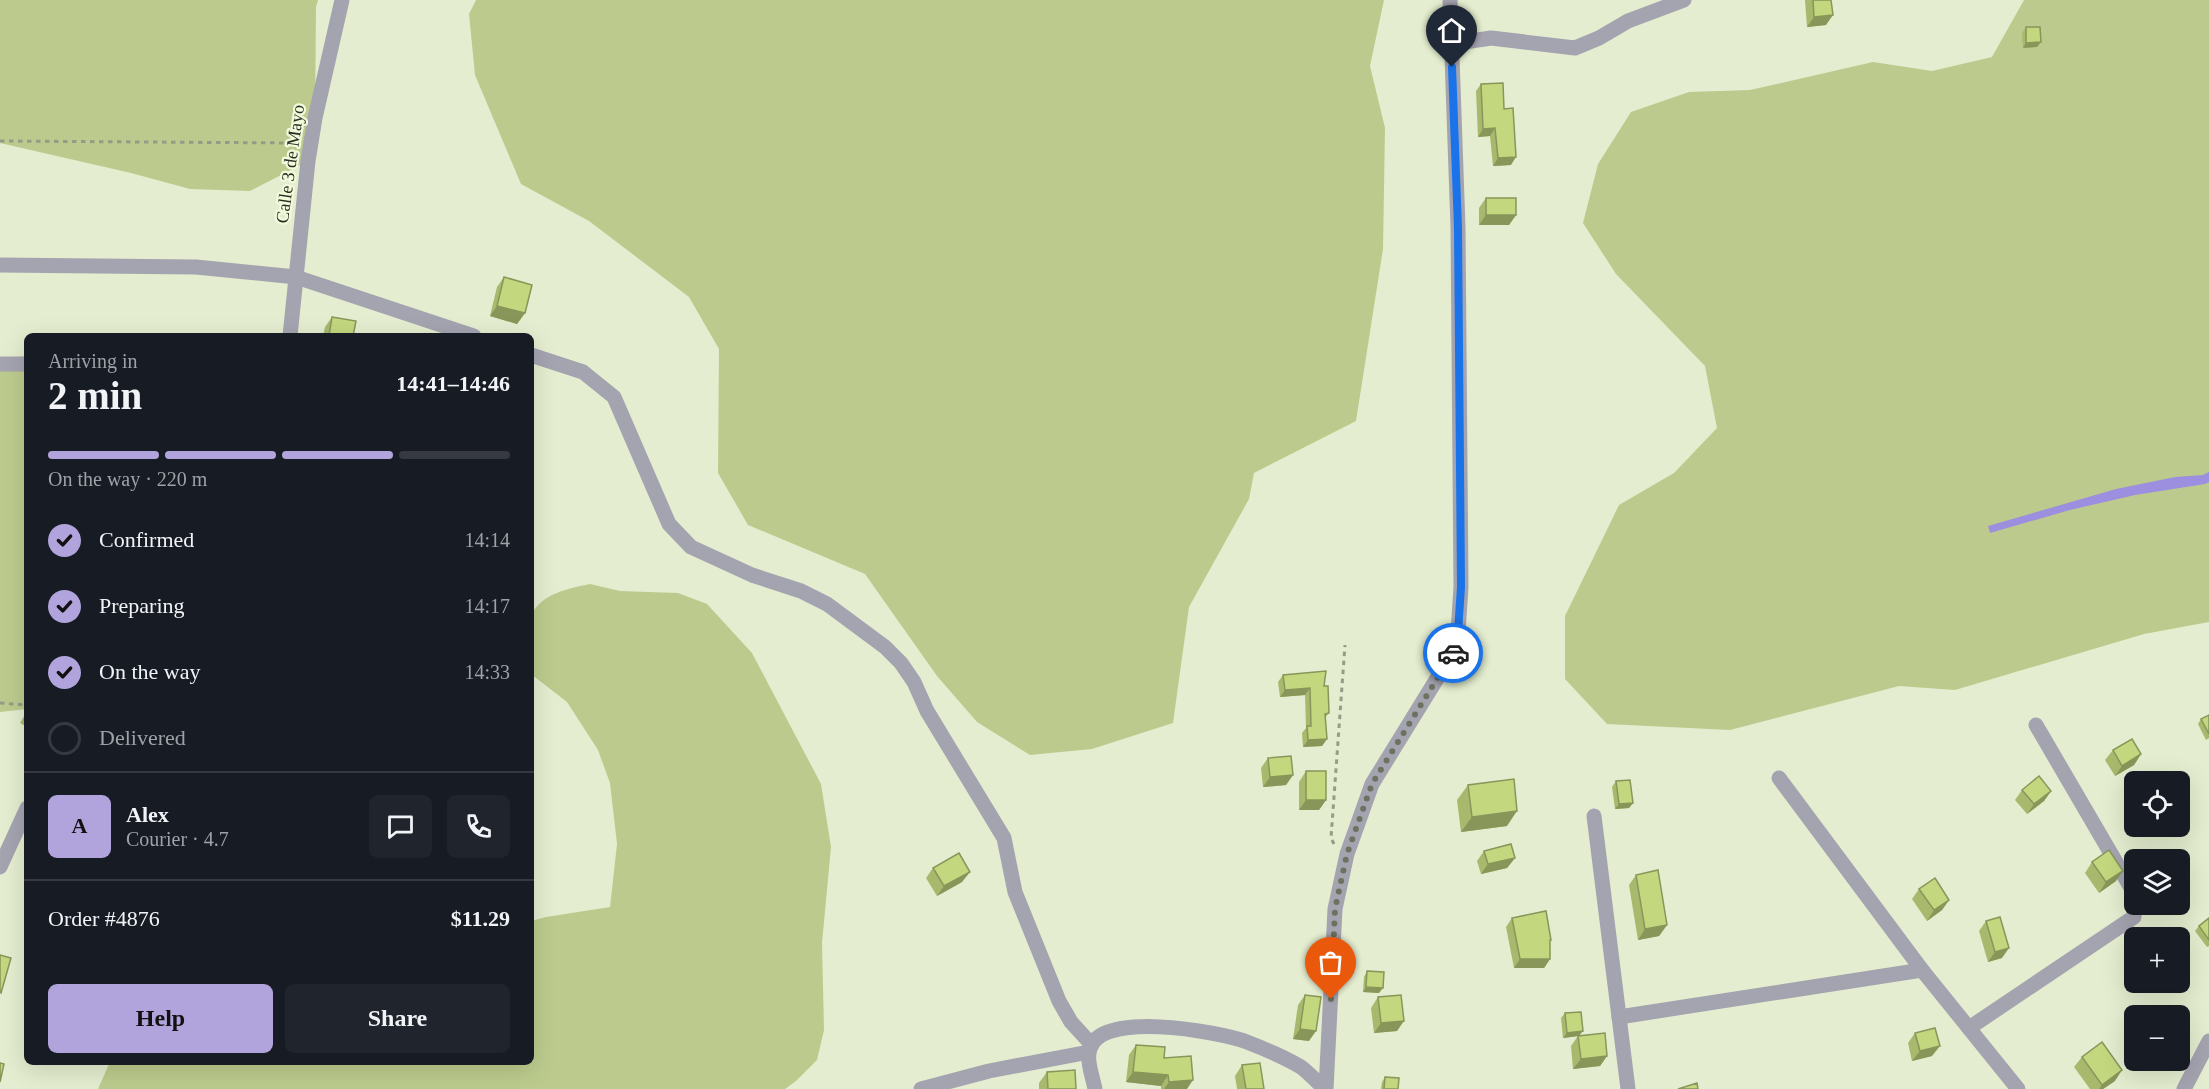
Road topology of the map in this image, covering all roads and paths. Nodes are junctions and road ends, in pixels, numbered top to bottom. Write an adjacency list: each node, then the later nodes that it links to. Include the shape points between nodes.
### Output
1 (342, 0): 6 (street, Calle 3 de Mayo)
2 (1450, 0): 4 (street)
3 (1684, 0): 4 (street, via 1628,21 1575,48 1491,38)
4 (1452, 44): 21 (street, via 1458,228 1458,632 1454,651 1372,784)
5 (0, 141): 6 (path)
6 (311, 143): 8 (street, Calle 3 de Mayo)
7 (0, 266): 8 (street, via 196,267)
8 (296, 277): 9 (street, Calle 3 de Mayo); 10 (street)
9 (290, 333)
10 (465, 333)
11 (534, 356): 29 (street, via 583,372 614,397 669,524 691,547 827,604 901,663 1004,838 1015,892 1054,990)
12 (0, 364): 13 (street)
13 (24, 364)
14 (1345, 645): 21 (path, via 1331,838)
15 (0, 703): 16 (path)
16 (24, 705)
17 (2036, 725): 23 (street)
18 (1779, 778): 25 (street)
19 (24, 815): 22 (street)
20 (1594, 816): 26 (street)
21 (1344, 865): 32 (street, via 1335,909)
22 (0, 867)
23 (2124, 876)
24 (2134, 915): 27 (street)
25 (1922, 970): 26 (street); 27 (street)
26 (1619, 1017): 33 (street)
27 (1969, 1028): 34 (street)
28 (2209, 1041): 35 (street)
29 (1090, 1049): 30 (street); 31 (street); 32 (street, via 1110,1031 1123,1027 1216,1033 1281,1057 1302,1068)
30 (921, 1089)
31 (1095, 1089)
32 (1325, 1089)
33 (1628, 1089)
34 (2018, 1089)
35 (2184, 1089)

